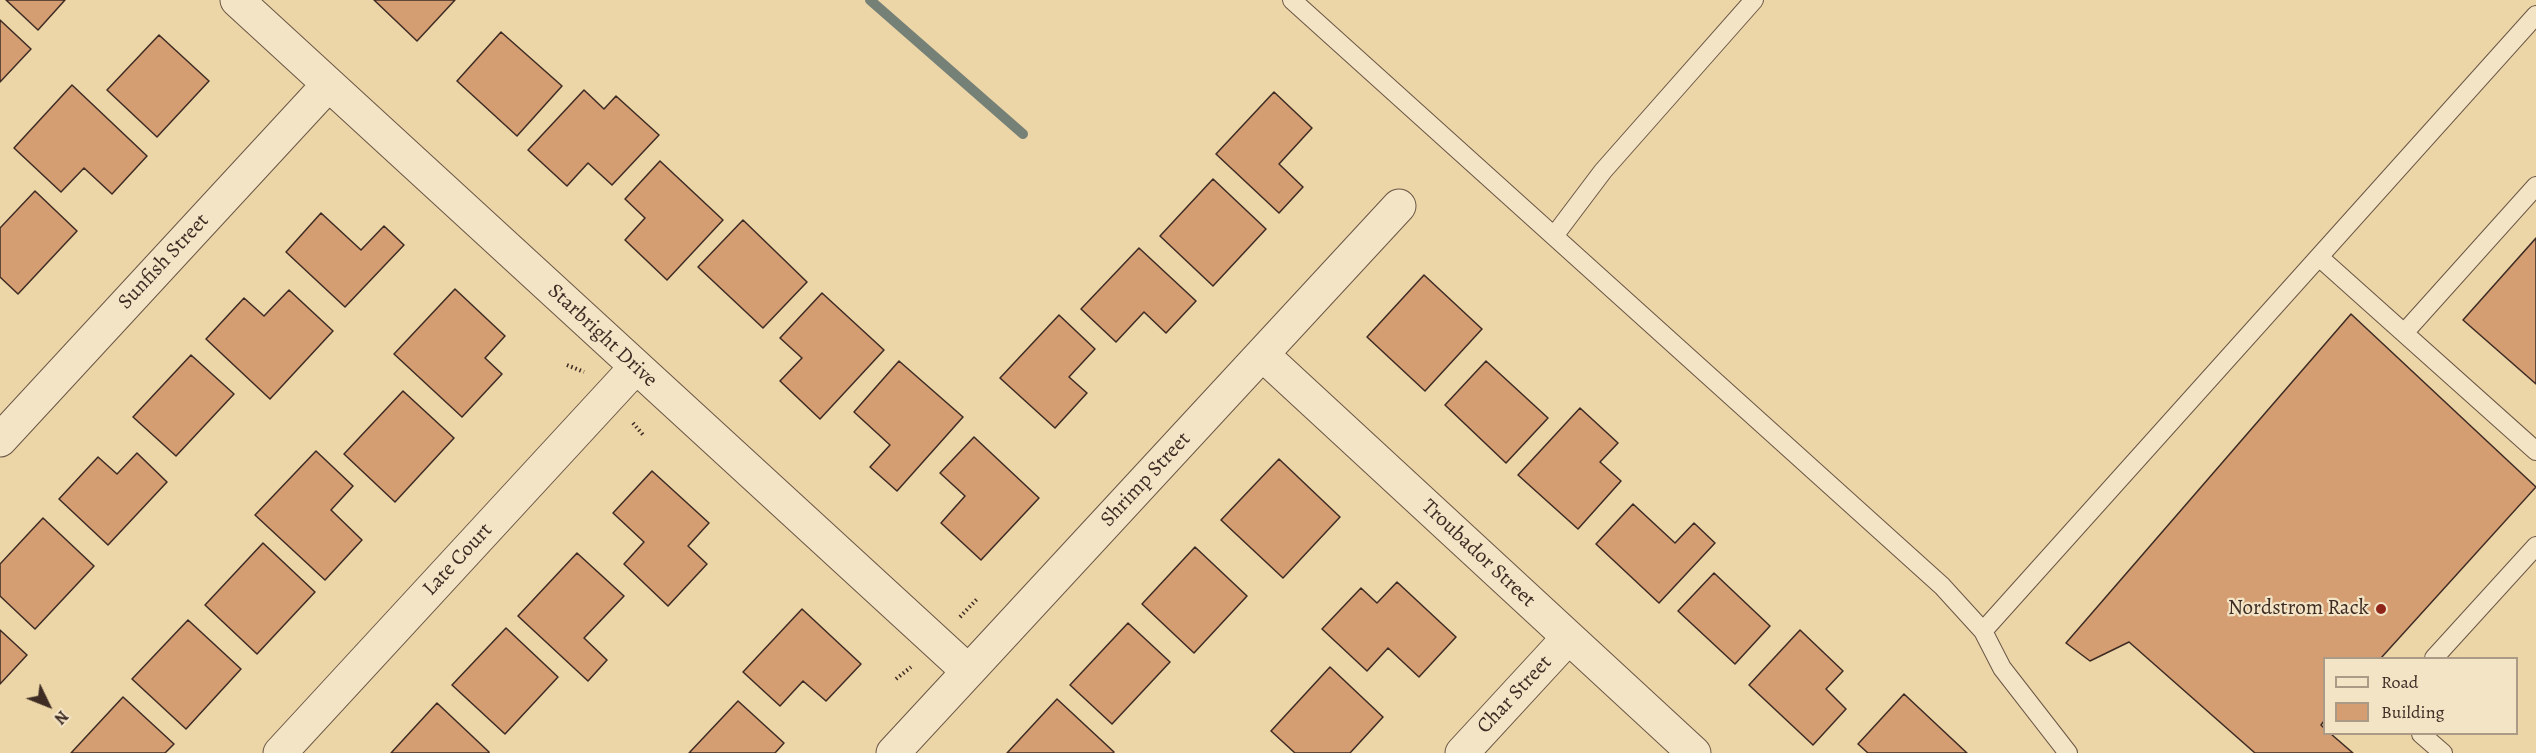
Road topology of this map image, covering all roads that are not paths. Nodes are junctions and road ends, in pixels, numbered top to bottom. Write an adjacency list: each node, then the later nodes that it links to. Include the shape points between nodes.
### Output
1 (237, 0): 5 (street, Starbright Drive)
2 (1292, 0): 8 (lane)
3 (1754, 0): 8 (lane, via 1603,171)
4 (2536, 15): 9 (lane)
5 (328, 85): 12 (street, Starbright Drive); 13 (street, Sunfish Street)
6 (2536, 186): 10 (lane)
7 (1399, 207): 11 (street, Shrimp Street)
8 (1554, 236): 16 (lane, via 1942,586)
9 (2319, 257): 10 (lane); 16 (lane)
10 (2404, 333): 14 (lane)
11 (1263, 355): 17 (street, Troubador Street); 19 (street, Shrimp Street)
12 (636, 367): 19 (street, Starbright Drive); 21 (street, Late Court)
13 (0, 440)
14 (2536, 451)
15 (2536, 546): 18 (lane)
16 (1983, 631): 25 (lane, via 2002,668)
17 (1568, 638): 23 (street, Char Street); 24 (street, Troubador Street)
18 (2435, 657)
19 (968, 671): 22 (street, Shrimp Street)
20 (2422, 735): 26 (lane)
21 (280, 753)
22 (893, 753)
23 (1462, 753)
24 (1694, 753)
25 (2068, 753)
26 (2443, 753)

